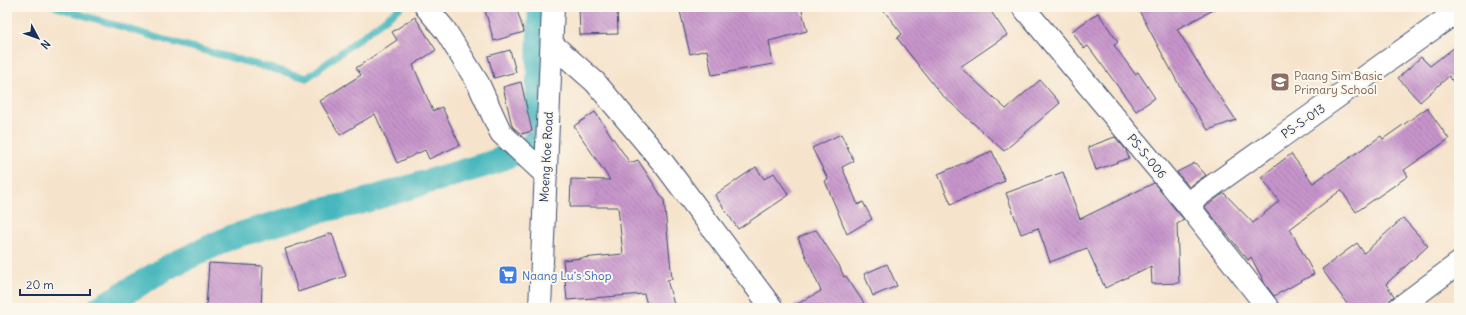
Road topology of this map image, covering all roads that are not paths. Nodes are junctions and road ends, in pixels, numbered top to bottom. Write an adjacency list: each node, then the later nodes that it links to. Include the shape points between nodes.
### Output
1 (426, 7): 6 (street, via 445,30 478,84 500,133)
2 (554, 7): 5 (street, Moeng Koe Road)
3 (1023, 7): 7 (street, PS-S-006)
4 (1459, 10): 7 (street, PS-S-013)
5 (552, 44): 6 (street, Moeng Koe Road); 10 (street, via 595,82 659,158)
6 (545, 174): 9 (street, Moeng Koe Road)
7 (1187, 204): 11 (street, PS-S-006)
8 (1459, 263): 12 (street)
9 (540, 308)
10 (772, 308)
11 (1268, 308)
12 (1399, 308)

